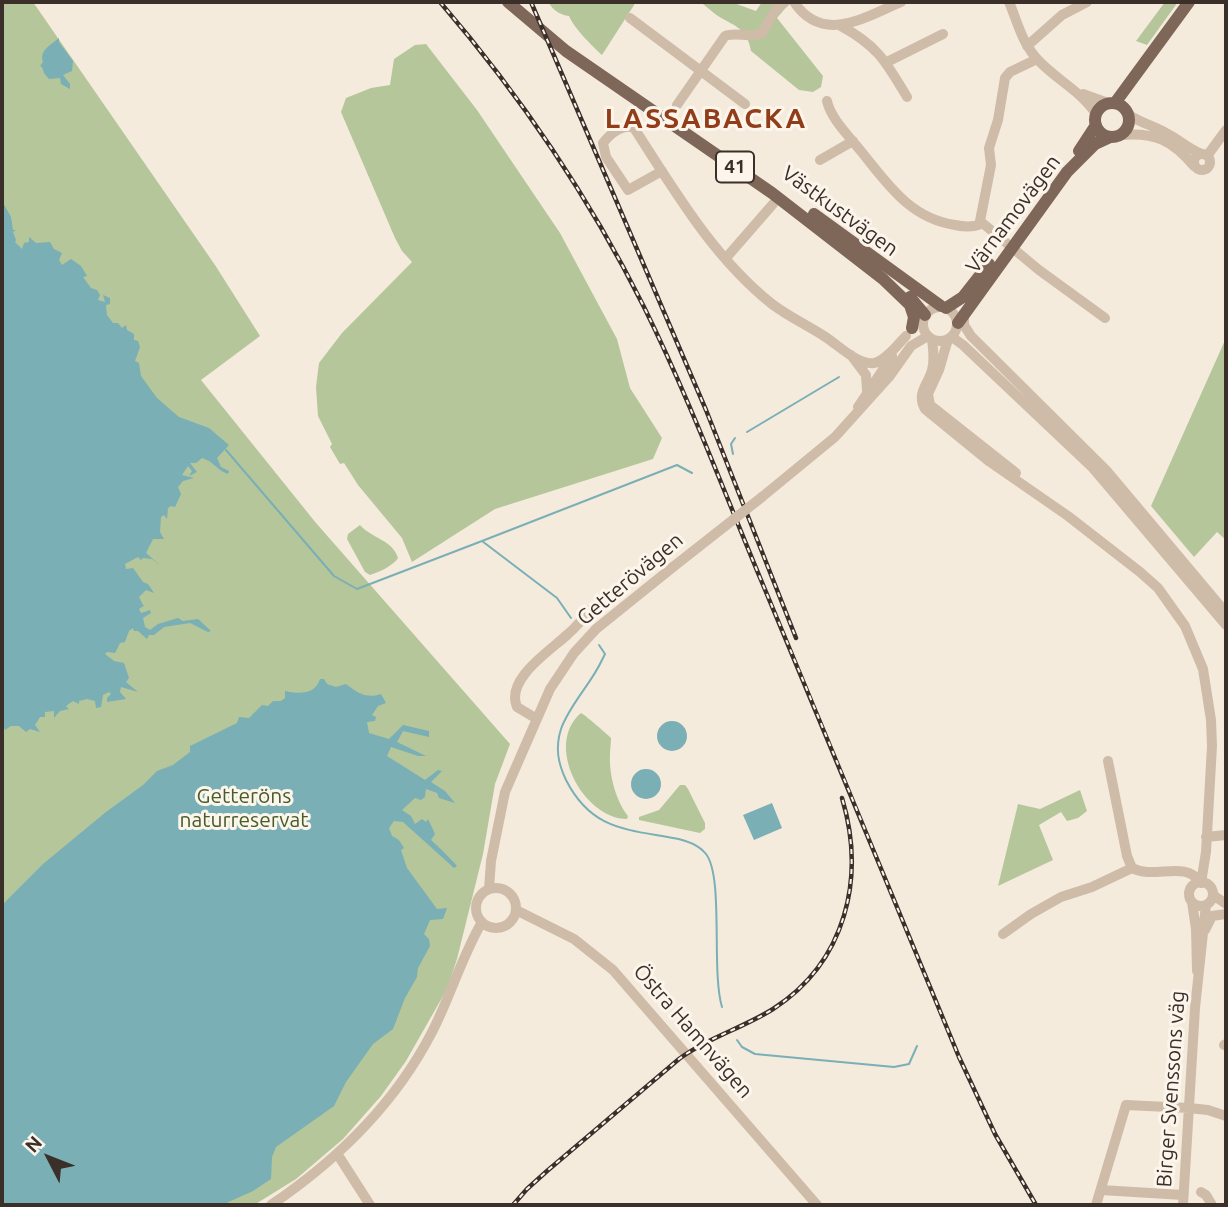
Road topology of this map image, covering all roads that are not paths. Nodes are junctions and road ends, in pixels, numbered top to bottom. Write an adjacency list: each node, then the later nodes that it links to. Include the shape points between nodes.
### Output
1 (508, 2): 36 (main road, Västkustvägen / 41, via 566,51 780,199)
2 (517, 2): 37 (main road, Västkustvägen / 41, via 583,56)
3 (785, 2): 16 (street, via 762,33 725,36)
4 (794, 2): 10 (street, via 815,21)
5 (901, 2): 10 (street)
6 (1009, 2): 12 (street)
7 (1087, 2): 12 (street, via 1052,23)
8 (1189, 2): 14 (main road)
9 (630, 18): 16 (street)
10 (841, 26): 15 (street, via 871,45)
11 (943, 34): 15 (street)
12 (1027, 46): 13 (street)
13 (1037, 59): 17 (street); 32 (street, via 1003,92 989,148 991,165)
14 (1147, 59): 20 (main road); 23 (main road)
15 (887, 62): 18 (street)
16 (701, 70): 21 (street); 22 (street)
17 (1071, 88): 20 (street); 24 (street)
18 (907, 97)
19 (827, 102): 27 (street)
20 (1112, 103): 23 (main road); 24 (main road, via 1101,107)
21 (745, 104)
22 (677, 105)
23 (1128, 114): 26 (main road, via 1128,126); 28 (street)
24 (1096, 120): 26 (main road, via 1100,132); 33 (main road, Värnamovägen, via 1081,148)
25 (1226, 130): 28 (street)
26 (1115, 136): 28 (street, via 1139,133 1162,139 1195,166 1195,158); 33 (main road, Värnamovägen, via 1095,144 1067,172)
27 (853, 141): 29 (street); 32 (street, via 913,209 938,222 970,227)
28 (1204, 155)
29 (820, 160)
30 (662, 171): 30 (street, via 632,127 623,127 603,143 606,157 628,190); 34 (street)
31 (773, 204): 34 (street)
32 (981, 224): 33 (street)
33 (1008, 245): 35 (main road, Värnamovägen); 40 (street); 41 (main road, Värnamovägen)
34 (726, 258): 45 (street, via 774,306)
35 (986, 268): 37 (main road, Värnamovägen, via 952,300); 38 (main road, Värnamovägen, via 963,297)
36 (883, 279): 39 (main road, Västkustvägen / 41, via 912,298); 42 (main road, Västkustvägen / 41, via 911,308 914,317)
37 (924, 295): 38 (main road, 41)
38 (944, 307): 39 (street, via 933,308); 41 (street, 41)
39 (924, 316): 42 (street, Getterövägen); 43 (street, via 924,330)
40 (1105, 318)
41 (960, 321): 44 (street); 51 (street, via 1106,470)
42 (909, 332): 45 (street, via 879,361); 46 (street, Getterövägen)
43 (930, 338): 44 (street); 46 (street, Getterövägen, via 911,346); 49 (street, Birger Svenssons väg, via 933,368 922,392 925,409)
44 (950, 338): 49 (street, Birger Svenssons väg, via 928,394 930,405); 52 (street, via 963,345 1092,467)
45 (866, 367): 46 (street); 47 (street)
46 (882, 378): 47 (street, Getterövägen); 48 (street, Getterövägen)
47 (866, 393): 48 (street, Getterövägen)
48 (844, 428): 53 (street, Getterövägen, bridge, via 585,640 556,678)
49 (1068, 516): 56 (street, Birger Svenssons väg, via 1158,588 1191,638 1210,706)
50 (590, 610): 53 (street, via 534,664 514,693 515,703)
51 (1226, 613)
52 (1226, 625)
53 (537, 719): 60 (street, Getterövägen, via 505,792)
54 (1108, 761): 58 (street)
55 (1226, 835): 56 (street)
56 (1206, 837): 57 (street, Birger Svenssons väg)
57 (1206, 852): 59 (street, via 1197,863); 61 (street, Birger Svenssons väg)
58 (1132, 868): 59 (street, via 1143,872); 67 (street, via 1061,897)
59 (1181, 870): 61 (street, via 1193,874); 62 (street)
60 (489, 889): 64 (street, via 510,893); 66 (street, via 477,901)
61 (1207, 895): 62 (street, via 1198,906); 62 (street, via 1195,884); 63 (street); 65 (street); 68 (street, Birger Svenssons väg)
62 (1191, 896): 69 (street, Birger Svenssons väg)
63 (1226, 904)
64 (516, 909): 66 (street, via 503,927); 78 (street, Östra Hamnvägen, via 574,939 620,976)
65 (1226, 911): 68 (street, via 1210,918)
66 (482, 922): 72 (street, via 423,1047 376,1114)
67 (1003, 934)
68 (1203, 937): 69 (street, Birger Svenssons väg)
69 (1198, 975): 70 (street, Birger Svenssons väg)
70 (1189, 1108): 71 (street); 73 (street, via 1126,1105); 75 (street, Birger Svenssons väg)
71 (1226, 1116)
72 (338, 1155): 76 (street); 77 (street)
73 (1101, 1190): 75 (street); 79 (street)
74 (1201, 1192): 80 (street)
75 (1183, 1200)
76 (271, 1205)
77 (370, 1205)
78 (817, 1205)
79 (1096, 1205)
80 (1212, 1205)

